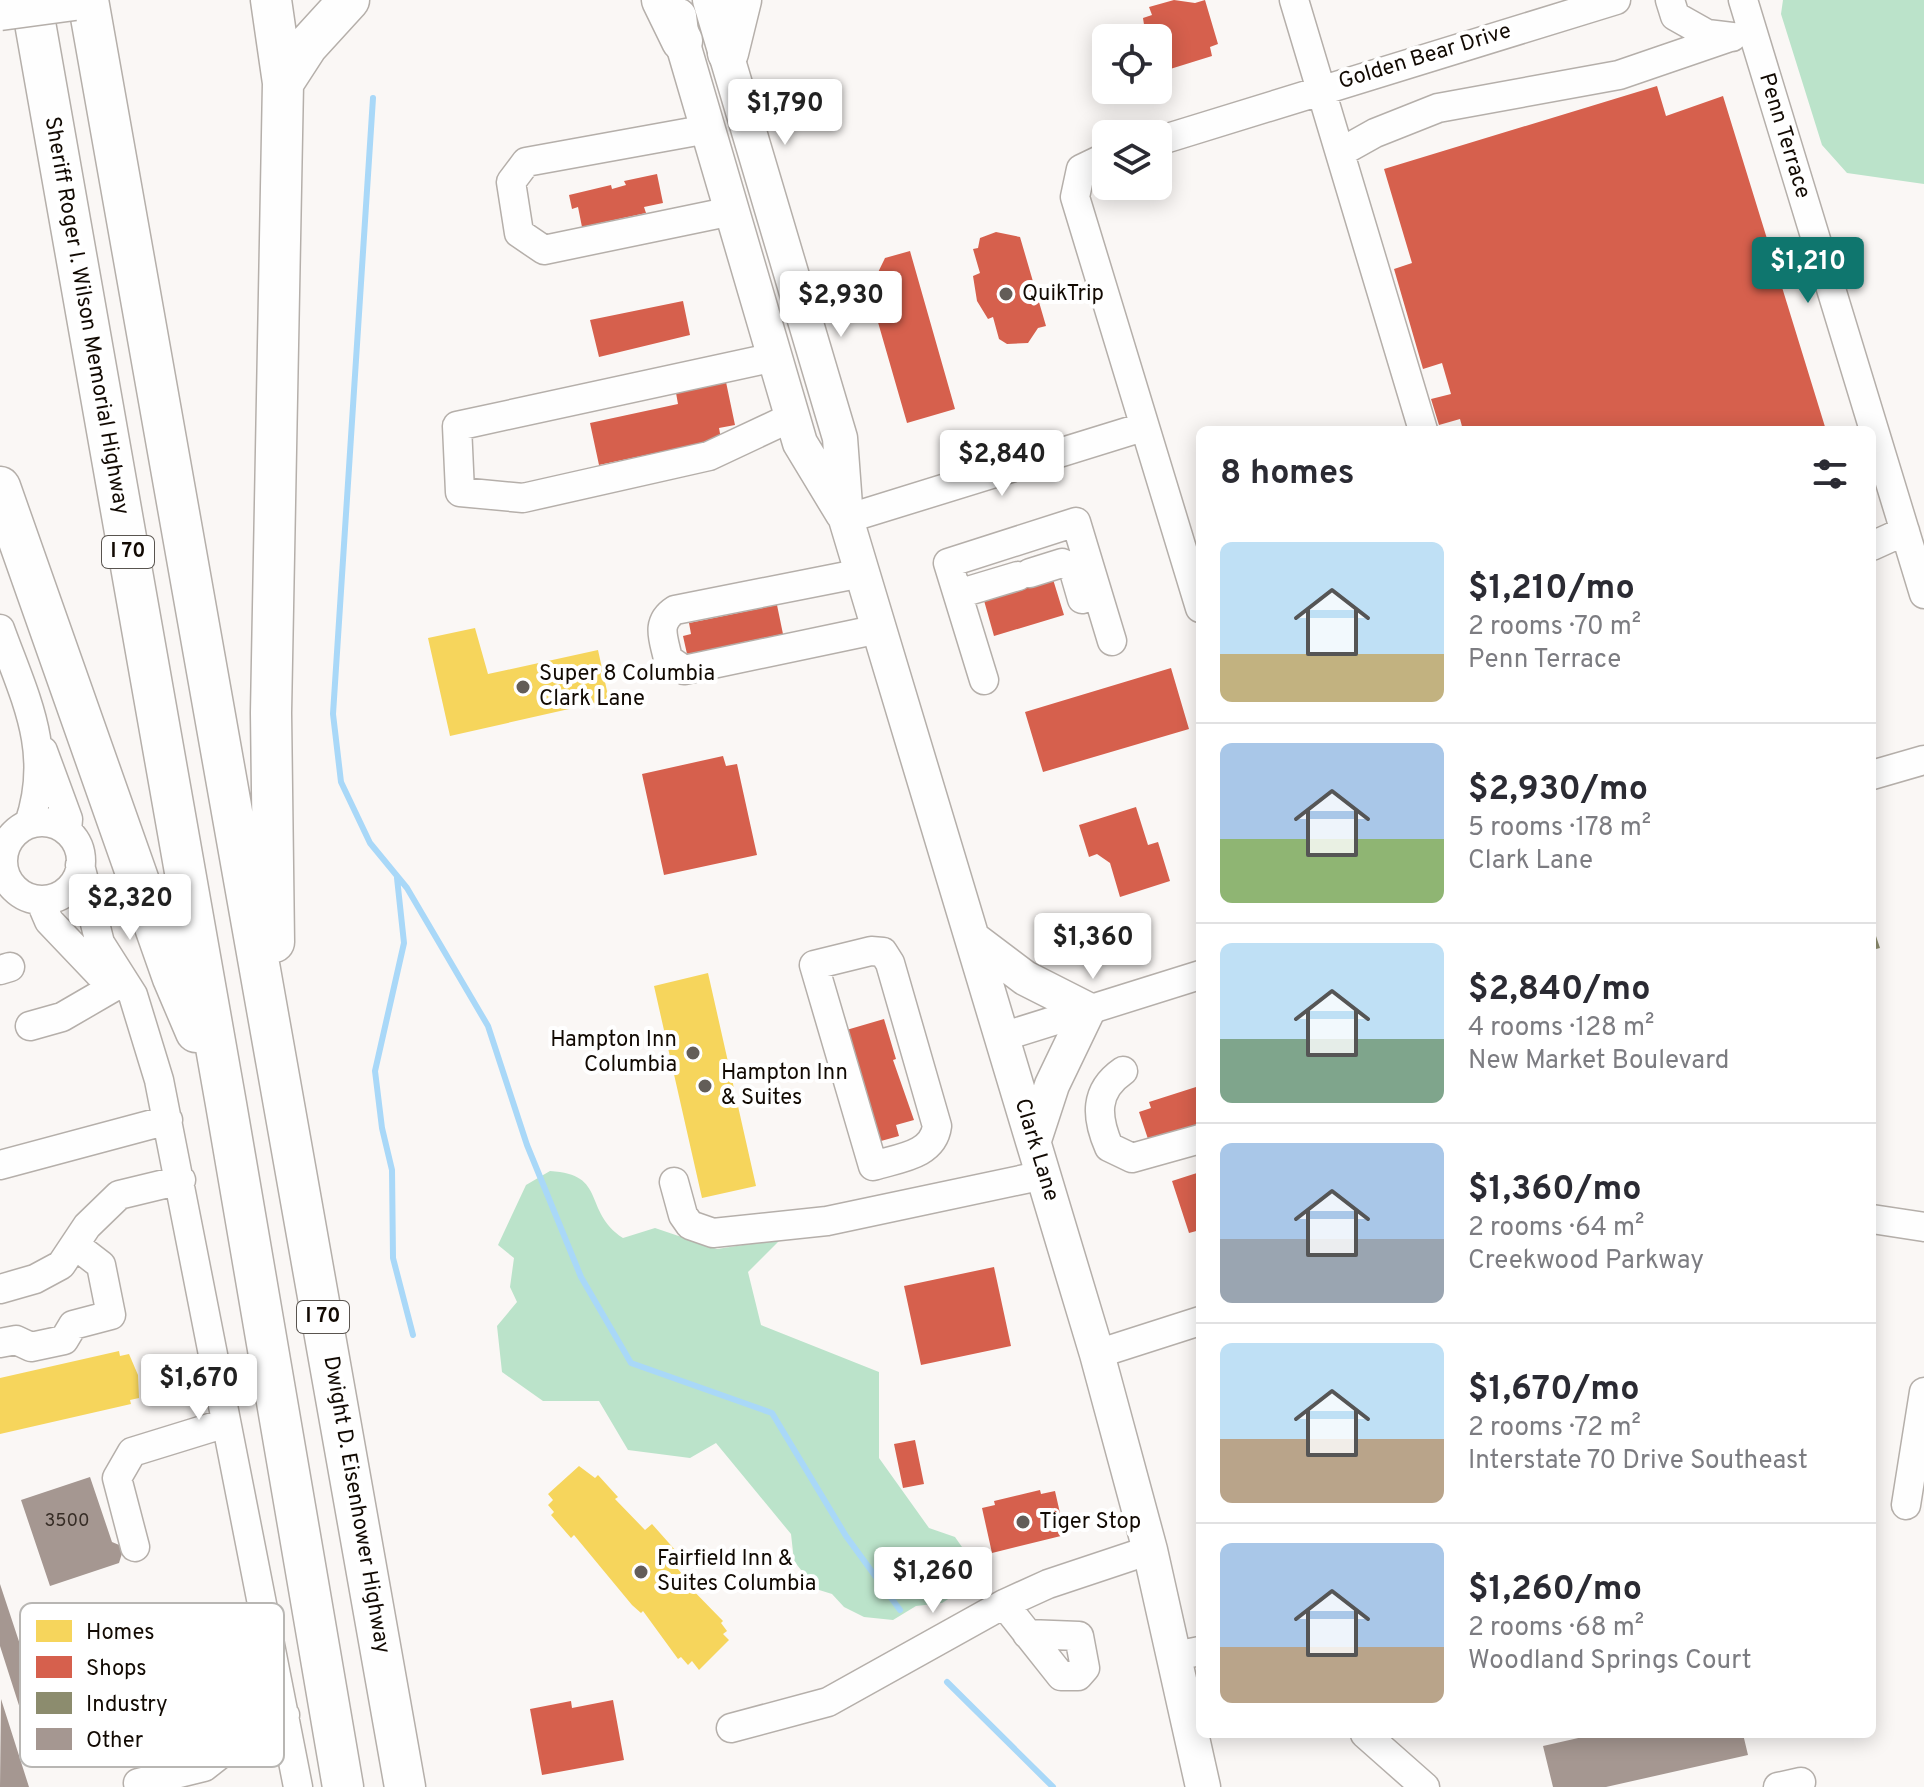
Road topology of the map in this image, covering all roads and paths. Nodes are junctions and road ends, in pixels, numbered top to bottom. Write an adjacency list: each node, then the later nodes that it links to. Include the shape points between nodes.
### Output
1 (31, 0): 61 (highway, Sheriff Roger I. Wilson Memorial Highway / I 70)
2 (74, 0): 14 (highway, bridge)
3 (88, 0): 57 (highway, I 70)
4 (271, 0): 18 (highway)
5 (349, 0): 18 (highway, via 307,46)
6 (662, 0): 16 (highway)
7 (677, 0): 16 (main road, Clark Lane)
8 (710, 0): 17 (main road, Clark Lane)
9 (741, 0): 17 (highway)
10 (1294, 0): 19 (street, Golden Bear Drive)
11 (1616, 0): 19 (street, Golden Bear Drive)
12 (1670, 0): 15 (street, via 1675,16 1707,34)
13 (1743, 0): 15 (street, Penn Terrace)
14 (0, 10)
15 (1739, 34): 22 (street, via 1619,75 1438,108); 28 (street, Penn Terrace)
16 (682, 41): 20 (main road, Clark Lane)
17 (728, 53): 32 (main road, Clark Lane, via 840,438)
18 (283, 83): 57 (highway, via 271,713)
19 (1322, 88): 21 (street); 22 (street)
20 (708, 129): 24 (main road, Clark Lane); 24 (street, via 526,162 511,182 519,233 544,250)
21 (1172, 136)
22 (1341, 152): 27 (street)
23 (1092, 164): 29 (street, via 1081,169 1075,197)
24 (732, 211): 25 (main road, Clark Lane)
25 (775, 357): 26 (main road, Clark Lane); 26 (street, via 457,426 460,492 523,498 694,460)
26 (792, 417): 32 (main road, Clark Lane, via 800,443)
27 (1422, 426)
28 (1870, 426)
29 (1143, 427): 32 (street); 38 (street)
30 (1876, 444): 33 (street, Penn Terrace)
31 (0, 487): 61 (highway, via 173,978)
32 (846, 519): 35 (main road, Clark Lane)
33 (1905, 531): 34 (street); 37 (street, Penn Terrace)
34 (1876, 544)
35 (862, 573): 40 (main road, Clark Lane); 40 (street, via 675,610 661,625 668,659 684,670)
36 (958, 594): 36 (street, via 1062,563 1073,568 1104,644 1076,522 948,563); 42 (street)
37 (1924, 594)
38 (1196, 595)
39 (0, 629): 41 (street)
40 (879, 629): 51 (main road, Clark Lane)
41 (8, 676): 43 (street)
42 (984, 680)
43 (41, 747): 46 (street); 47 (street, via 68,819)
44 (1924, 760): 45 (street)
45 (1876, 774)
46 (29, 824): 47 (street, via 42,822); 48 (street)
47 (67, 831): 49 (street)
48 (4, 846): 50 (street, via 6,876)
49 (80, 865): 50 (street, via 76,880 57,897); 56 (street, via 100,943 133,995)
50 (21, 893): 53 (street)
51 (972, 938): 54 (main road, via 1025,978); 58 (main road, Clark Lane)
52 (1196, 976): 54 (street)
53 (112, 988): 55 (street, via 62,1017); 56 (street)
54 (1088, 1010): 58 (street); 63 (main road, via 1052,1085)
55 (30, 1026)
56 (143, 1030): 62 (street)
57 (272, 1034): 95 (highway, Dwight D. Eisenhower Highway / I 70)
58 (1002, 1037): 63 (main road, Clark Lane)
59 (918, 1062): 59 (street, via 883,952 814,965 873,1166 927,1149 935,1139 937,1126)
60 (1123, 1071): 64 (street, via 1109,1081 1098,1111 1109,1147 1132,1158)
61 (226, 1104): 94 (highway, I 70)
62 (168, 1120): 65 (street); 67 (street)
63 (1034, 1140): 66 (main road, Clark Lane)
64 (1196, 1140)
65 (0, 1165)
66 (1044, 1175): 68 (street, via 827,1221 713,1233 690,1225); 75 (main road, Clark Lane)
67 (181, 1180): 71 (street, via 119,1195 101,1209); 77 (street)
68 (674, 1182)
69 (1876, 1220): 70 (street)
70 (1924, 1227)
71 (75, 1245): 72 (street, via 61,1265); 74 (street, via 101,1265 111,1315 73,1325 64,1340 31,1347 16,1340)
72 (0, 1289)
73 (1196, 1322): 75 (street)
74 (0, 1343)
75 (1097, 1354): 80 (main road, Clark Lane)
76 (1923, 1405): 78 (street)
77 (226, 1423): 79 (street, via 132,1452 117,1478); 81 (street)
78 (1906, 1505)
79 (135, 1547)
80 (1150, 1550): 82 (street); 84 (main road, Clark Lane)
81 (262, 1603)
82 (1004, 1604): 83 (street); 88 (street, via 828,1702)
83 (1027, 1634)
84 (1187, 1653): 87 (main road, Clark Lane)
85 (284, 1710): 86 (street)
86 (285, 1715): 93 (street)
87 (1194, 1720)
88 (731, 1728)
89 (1196, 1738): 96 (main road, Clark Lane)
90 (1370, 1738): 97 (street)
91 (205, 1777): 92 (street, via 138,1783)
92 (139, 1787)
93 (298, 1787)
94 (343, 1787)
95 (405, 1787)
96 (1203, 1787)
97 (1425, 1787)

